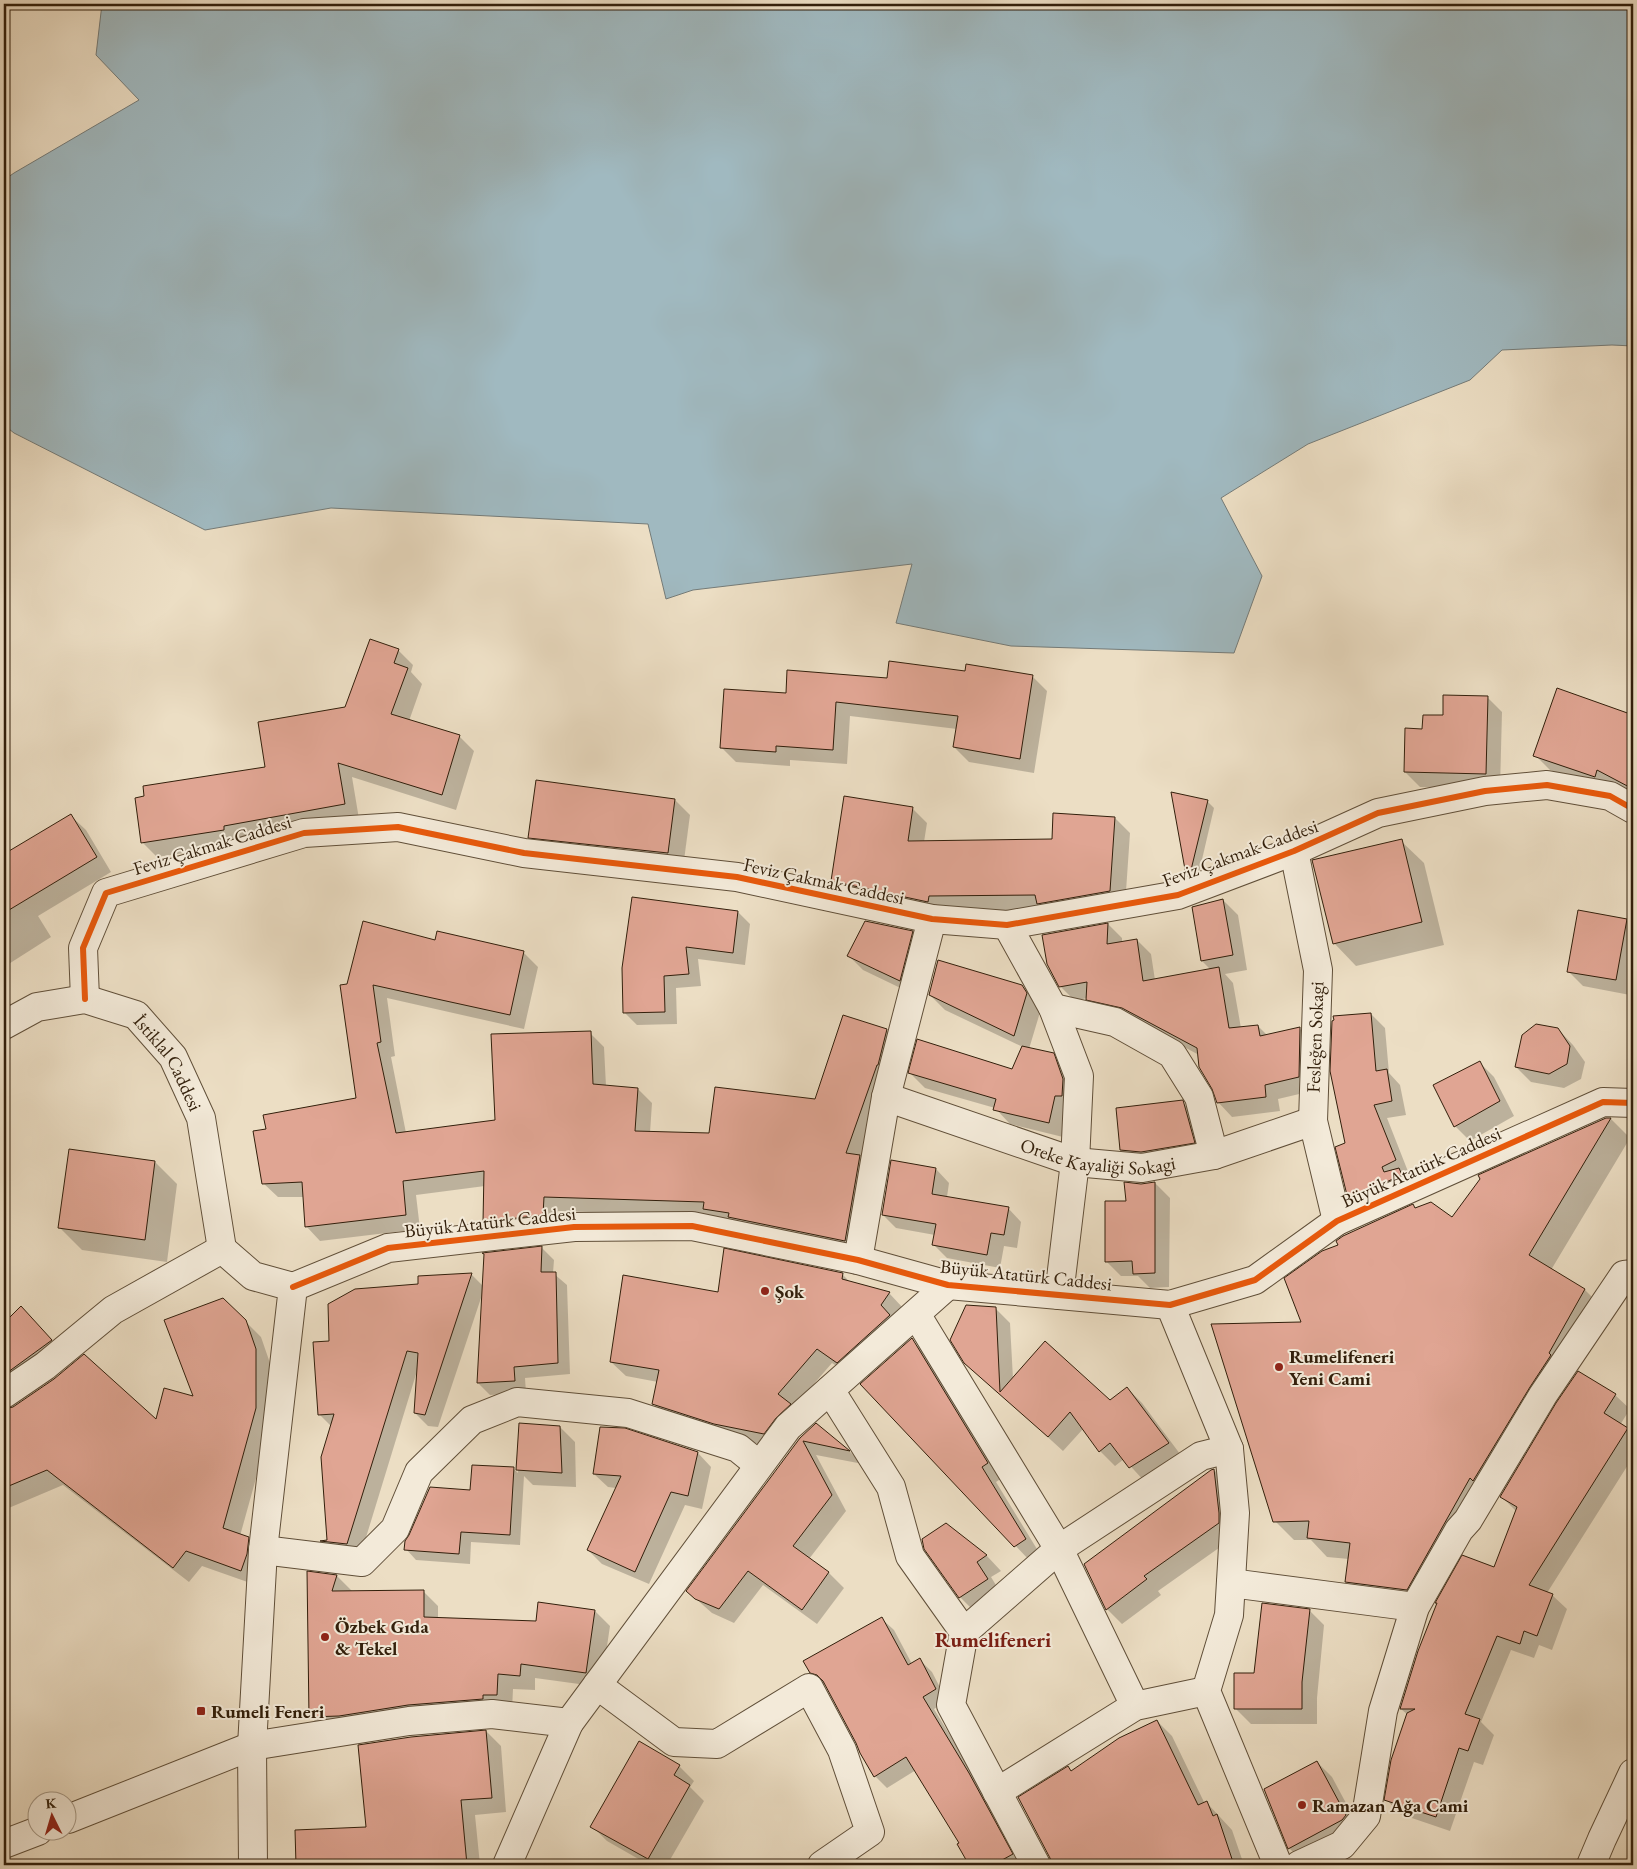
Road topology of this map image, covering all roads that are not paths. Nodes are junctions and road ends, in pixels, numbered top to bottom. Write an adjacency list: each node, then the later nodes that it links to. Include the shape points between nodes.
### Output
1 (1633, 809): 2 (street, Feviz Çakmak Caddesi, via 1610,796 1547,785 1485,791 1378,813)
2 (1294, 852): 4 (street, Feviz Çakmak Caddesi, via 1178,895); 10 (street, Fesleğen Sokagi, via 1318,970)
3 (932, 919): 4 (street, Feviz Çakmak Caddesi); 5 (street, Feviz Çakmak Caddesi, via 737,876 524,852 398,827 304,833 106,893 83,948); 8 (street)
4 (1007, 925): 6 (street)
5 (85, 999): 7 (street, İstiklal Caddesi, via 37,1007); 14 (street, İstiklal Caddesi, via 136,1015 173,1057 201,1118)
6 (1053, 1008): 11 (street, via 1115,1022 1172,1054 1199,1097); 12 (street, via 1079,1076)
7 (4, 1025)
8 (886, 1097): 12 (street, Oreke Kayaliği Sokagi); 15 (street)
9 (1633, 1104): 13 (street, Büyük Atatürk Caddesi, via 1603,1102)
10 (1313, 1121): 11 (street, Oreke Kayaliği Sokagi); 13 (street, Fesleğen Sokagi)
11 (1214, 1155): 12 (street, Oreke Kayaliği Sokagi, via 1142,1168)
12 (1075, 1162): 19 (street)
13 (1338, 1221): 20 (street, Büyük Atatürk Caddesi, via 1255,1280)
14 (222, 1249): 18 (street, via 253,1276); 23 (street, via 113,1310 45,1366)
15 (858, 1260): 17 (street, Büyük Atatürk Caddesi); 18 (street, Büyük Atatürk Caddesi, via 692,1226 574,1227 388,1248)
16 (1633, 1274): 29 (street, via 1624,1275 1543,1395)
17 (948, 1285): 19 (street, Büyük Atatürk Caddesi); 21 (street)
18 (292, 1287): 27 (street)
19 (1059, 1295): 20 (street, Büyük Atatürk Caddesi)
20 (1170, 1305): 24 (street)
21 (916, 1314): 22 (street); 26 (street)
22 (830, 1390): 25 (street, via 788,1427); 30 (street, via 891,1487 910,1556)
23 (4, 1394)
24 (1229, 1449): 26 (street, via 1201,1456); 28 (street, via 1235,1512)
25 (759, 1465): 27 (street, via 738,1448 628,1413 518,1402 472,1420 419,1472 395,1530 362,1562); 31 (street)
26 (1059, 1549): 30 (street); 33 (street)
27 (264, 1550): 35 (street)
28 (1231, 1582): 29 (street); 32 (street, via 1229,1615)
29 (1415, 1607): 46 (street, via 1383,1710 1366,1816 1342,1846)
30 (964, 1632): 37 (street, via 951,1705)
31 (597, 1685): 34 (street); 43 (street, via 674,1742 717,1744 809,1688 842,1750 870,1832)
32 (1206, 1691): 33 (street); 45 (street)
33 (1135, 1706): 37 (street)
34 (569, 1723): 35 (street, via 492,1714 409,1722); 41 (street)
35 (252, 1746): 38 (street); 42 (street)
36 (1633, 1773): 47 (street)
37 (998, 1792): 44 (street)
38 (78, 1815)
39 (28, 1835): 40 (street)
40 (4, 1844)
41 (513, 1863)
42 (253, 1865)
43 (822, 1865)
44 (1036, 1865)
45 (1278, 1865)
46 (1299, 1865)
47 (1591, 1865)

